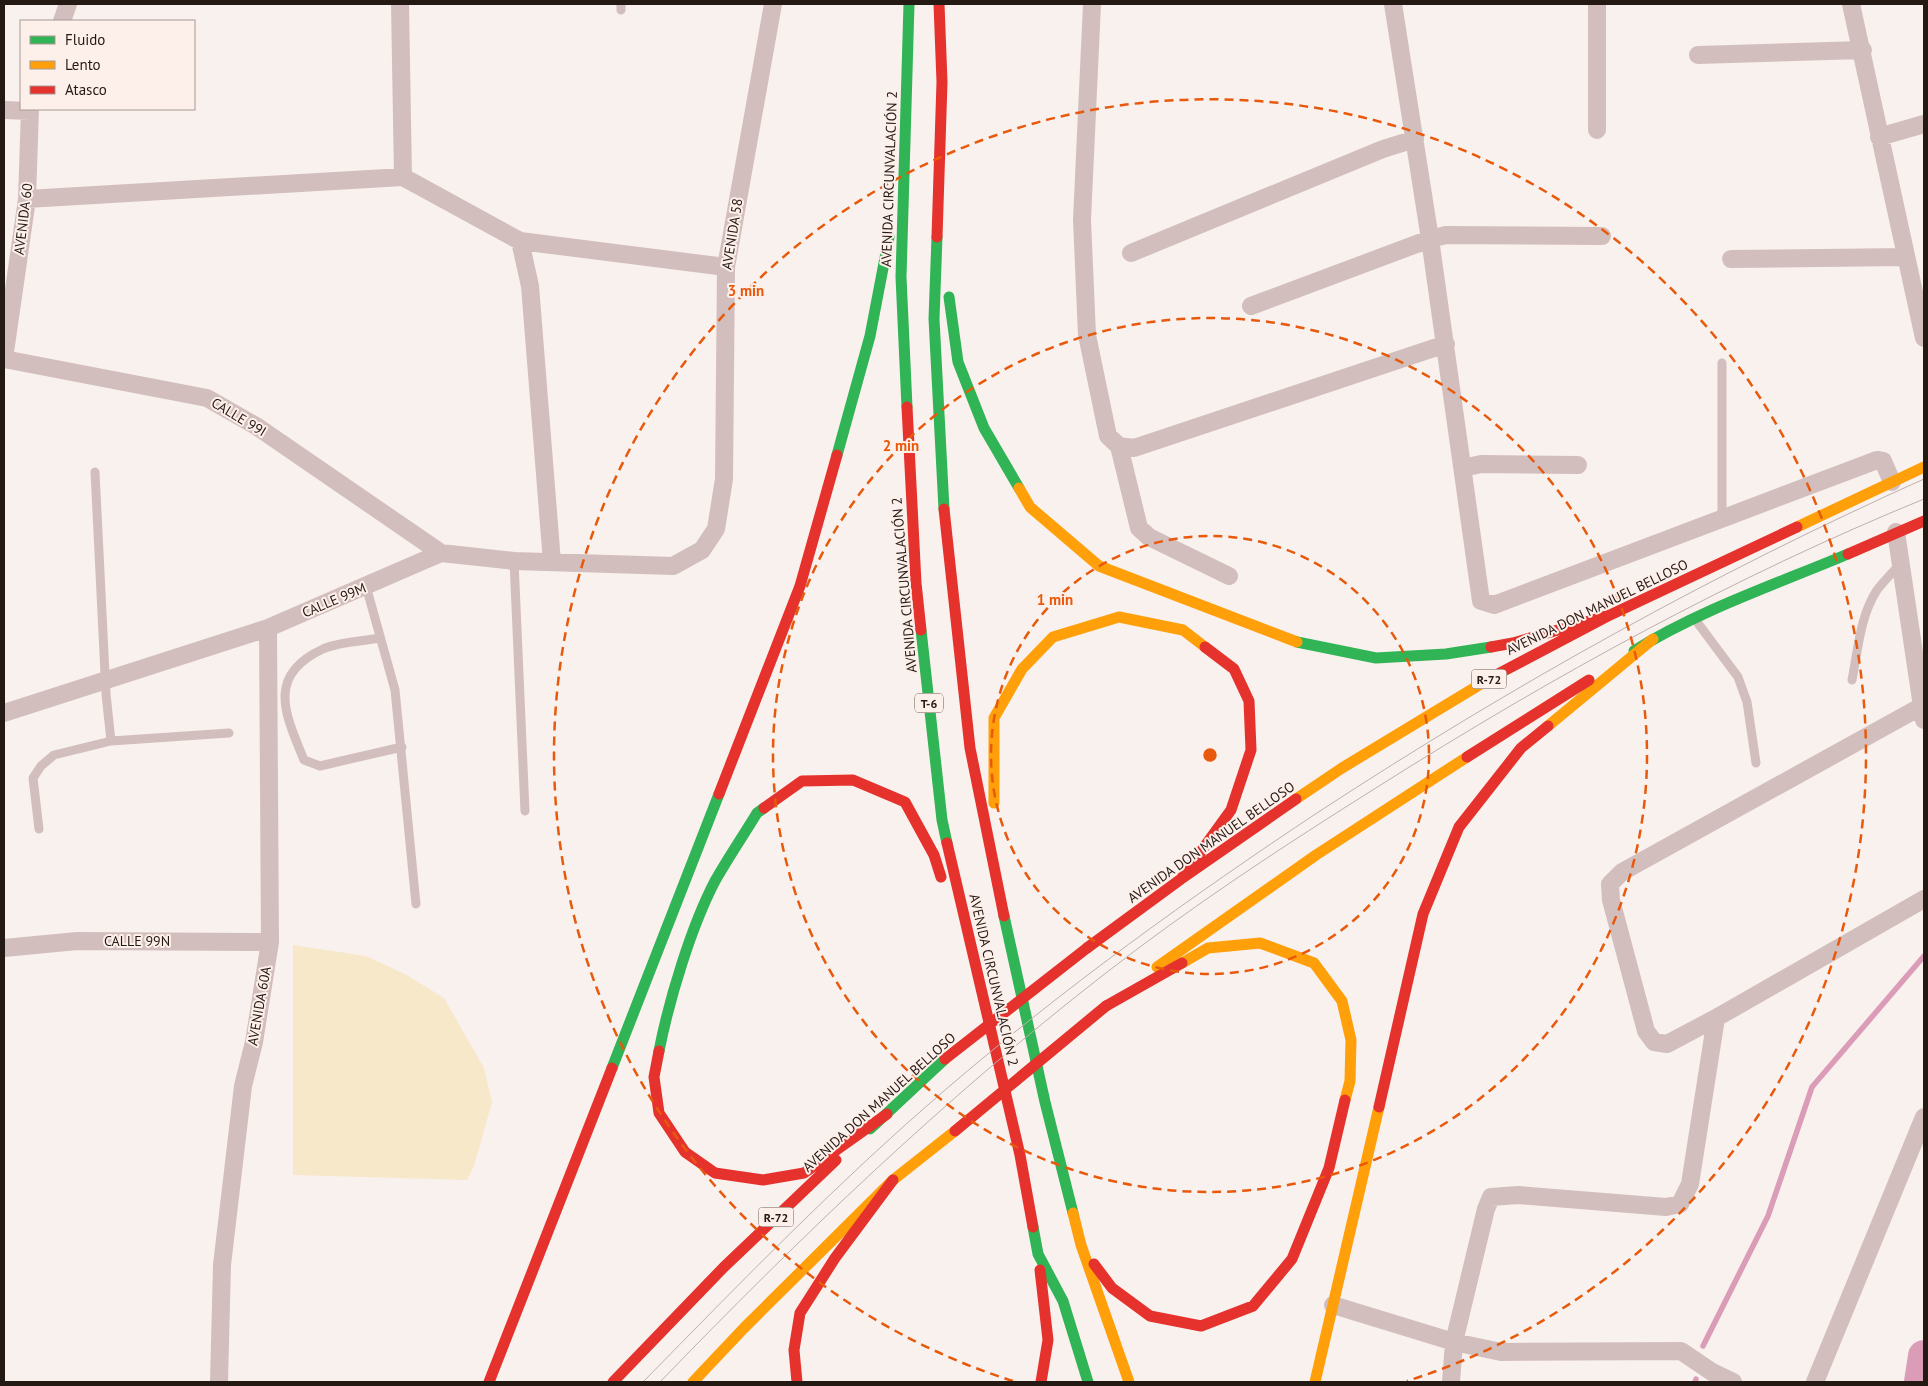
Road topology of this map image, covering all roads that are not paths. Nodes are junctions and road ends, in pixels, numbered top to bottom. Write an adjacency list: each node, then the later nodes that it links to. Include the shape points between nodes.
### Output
1 (68, 4): 10 (street)
2 (400, 4): 20 (street)
3 (773, 4): 29 (street, AVENIDA 58)
4 (909, 4): 19 (main road, AVENIDA CIRCUNVALACIÓN 2 / T-6)
5 (940, 4): 22 (main road, AVENIDA CIRCUNVALACIÓN 2, via 942,82)
6 (1092, 4): 35 (street, via 1082,220 1087,335 1108,436)
7 (1393, 4): 18 (street)
8 (1598, 4): 16 (street)
9 (1851, 4): 11 (street)
10 (62, 20)
11 (1862, 50): 12 (street); 17 (street)
12 (1698, 55)
13 (4, 110): 14 (street)
14 (30, 110): 21 (street, AVENIDA 60)
15 (1924, 124): 17 (street)
16 (1597, 130)
17 (1879, 136): 27 (street)
18 (1415, 139): 24 (street); 26 (street)
19 (904, 154): 72 (main road, AVENIDA CIRCUNVALACIÓN 2 / T-6, via 901,277 916,583 942,820); 83 (main road, via 870,336 800,586)
20 (403, 177): 21 (street); 25 (street)
21 (27, 199): 33 (street, AVENIDA 60)
22 (938, 218): 50 (main road, via 958,362 984,428 1030,507 1099,566 1297,642 1376,658 1446,654 1513,643); 66 (main road, AVENIDA CIRCUNVALACIÓN 2, via 934,319 944,523 970,748)
23 (1602, 236): 24 (street, via 1446,235)
24 (1430, 239): 30 (street); 32 (street)
25 (520, 241): 29 (street); 46 (street, via 530,286)
26 (1131, 253)
27 (1906, 257): 28 (street); 31 (street)
28 (1731, 259)
29 (726, 267): 46 (street, AVENIDA 58, via 724,479 716,529 702,550 673,566)
30 (1251, 306)
31 (1924, 337)
32 (1446, 344): 35 (street, via 1134,448); 38 (street)
33 (4, 359): 44 (street, CALLE 99I, via 206,398 256,426)
34 (1722, 362): 41 (lane)
35 (1119, 446): 48 (street, via 1139,528 1149,537)
36 (1578, 465): 38 (street, via 1480,464)
37 (1924, 466): 40 (main road, AVENIDA DON MANUEL BELLOSO / R-72)
38 (1463, 468): 41 (street, via 1481,601 1494,605)
39 (95, 472): 55 (lane)
40 (1892, 482): 41 (street, via 1884,461 1877,460); 50 (main road, AVENIDA DON MANUEL BELLOSO / R-72)
41 (1722, 519)
42 (1924, 521): 43 (main road)
43 (1896, 532): 47 (street); 51 (main road)
44 (441, 553): 45 (street); 49 (street, CALLE 99M)
45 (514, 561): 46 (street); 64 (lane)
46 (552, 562)
47 (1901, 563): 56 (lane, via 1877,590 1867,613); 57 (street)
48 (1229, 576)
49 (366, 586): 52 (street, CALLE 99M); 53 (lane)
50 (1610, 615): 67 (main road, AVENIDA DON MANUEL BELLOSO / R-72, via 1504,670 1342,768)
51 (1695, 619): 54 (main road); 63 (lane, via 1738,677 1747,702)
52 (268, 628): 55 (street, CALLE 99M); 70 (street, AVENIDA 60A)
53 (380, 638): 62 (lane, via 395,690); 62 (lane, via 324,648 294,668 285,686 288,722 304,760 320,766)
54 (1653, 639): 73 (main road, via 1378,812 1229,912); 80 (main road, via 1521,748 1459,827 1423,914)
55 (105, 679): 58 (street, CALLE 99M); 61 (lane)
56 (1852, 680)
57 (1922, 685): 59 (street)
58 (4, 713)
59 (1923, 713): 74 (street, via 1622,872 1610,884 1611,900 1646,1031 1654,1042 1667,1044)
60 (229, 733): 61 (lane)
61 (111, 741): 65 (lane, via 54,755 41,766 34,778)
62 (402, 747): 69 (lane)
63 (1756, 763)
64 (526, 811)
65 (39, 829)
66 (994, 865): 67 (main road, via 994,718 1022,669 1053,637 1119,617 1183,630 1234,669 1248,701 1251,750 1231,810); 78 (main road, AVENIDA CIRCUNVALACIÓN 2, via 1045,1102)
67 (1181, 879): 75 (main road, AVENIDA DON MANUEL BELLOSO / R-72, bridge, via 946,1059)
68 (1924, 900): 74 (street)
69 (416, 904)
70 (270, 942): 71 (street, CALLE 99N, via 77,941); 82 (street, AVENIDA 60A, via 254,1042 243,1086 222,1265)
71 (4, 948)
72 (983, 1000): 75 (main road, via 934,855 905,802 853,780 802,781 757,813 715,882 690,943 664,1024 654,1078 659,1113 685,1152 715,1173 763,1180 804,1173); 79 (main road, AVENIDA CIRCUNVALACIÓN 2 / T-6, via 1020,1155)
73 (1106, 1006): 77 (main road, bridge); 78 (main road, via 1208,948 1260,943 1314,963 1342,1001 1351,1040 1350,1081 1329,1168 1292,1259 1253,1306 1201,1326 1150,1316 1112,1288)
74 (1716, 1018): 81 (street, via 1690,1184 1680,1204 1666,1207 1518,1195 1491,1197)
75 (887, 1114): 84 (main road, AVENIDA DON MANUEL BELLOSO / R-72, via 724,1267)
76 (1924, 1117): 93 (street)
77 (893, 1180): 85 (main road); 86 (main road, via 800,1314 794,1350)
78 (1080, 1245): 89 (main road, AVENIDA CIRCUNVALACIÓN 2)
79 (1038, 1254): 87 (main road, via 1048,1340); 88 (main road, AVENIDA CIRCUNVALACIÓN 2 / T-6, via 1063,1301)
80 (1333, 1305): 81 (street); 90 (main road)
81 (1454, 1342): 91 (street); 92 (street, via 1501,1352 1681,1351)
82 (219, 1382)
83 (489, 1382)
84 (613, 1382)
85 (693, 1382)
86 (797, 1382)
87 (1040, 1382)
88 (1088, 1382)
89 (1129, 1382)
90 (1315, 1382)
91 (1451, 1382)
92 (1733, 1382)
93 (1815, 1382)

